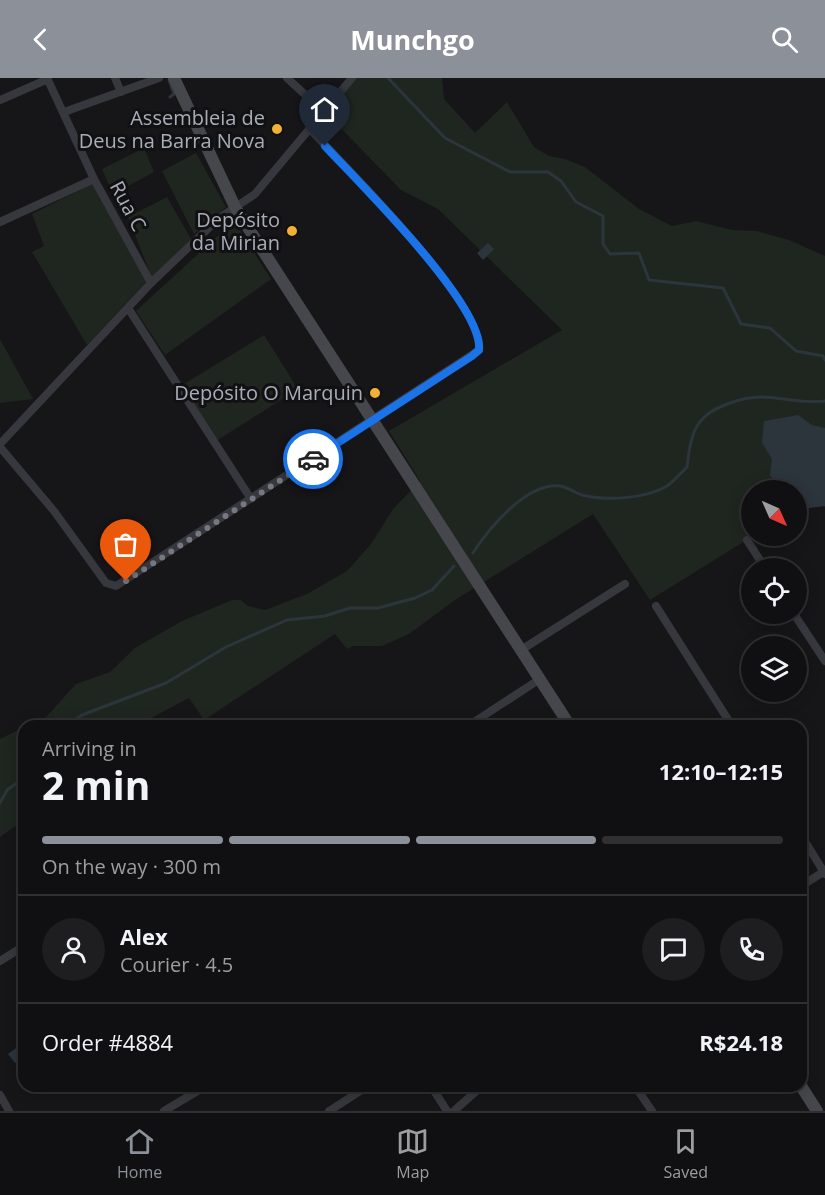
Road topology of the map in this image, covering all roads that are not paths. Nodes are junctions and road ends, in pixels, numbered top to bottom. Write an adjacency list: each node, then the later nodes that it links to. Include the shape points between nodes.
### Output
1 (115, 78): 7 (street)
2 (159, 78): 7 (street)
3 (174, 78): 13 (street)
4 (287, 78): 9 (street)
5 (352, 78): 9 (street)
6 (48, 79): 8 (street); 10 (street, Rua C)
7 (121, 92): 10 (street)
8 (0, 100)
9 (323, 111): 11 (street)
10 (64, 112): 12 (street, Rua C)
11 (309, 128): 13 (street, via 255,194); 17 (street, via 442,277 478,333 479,350 472,356)
12 (94, 179): 14 (street); 15 (street, Rua C)
13 (236, 209): 15 (street, via 219,218); 17 (street)
14 (0, 222)
15 (151, 283): 16 (street)
16 (128, 308): 18 (street); 19 (street)
17 (372, 420): 19 (street); 23 (street)
18 (0, 446): 19 (street, via 110,586 126,581)
19 (251, 499)
20 (625, 584): 23 (street)
21 (656, 606): 28 (street)
22 (801, 624): 24 (street)
23 (520, 650): 25 (street)
24 (825, 661)
25 (540, 679): 26 (street); 27 (street)
26 (477, 720)
27 (566, 720)
28 (728, 720)
29 (807, 845): 30 (street)
30 (825, 872): 31 (street)
31 (807, 882)
32 (18, 950): 33 (street)
33 (0, 961)
34 (196, 1092): 42 (street)
35 (359, 1092): 43 (street)
36 (435, 1092): 44 (street)
37 (475, 1092): 45 (street)
38 (639, 1092): 46 (street)
39 (805, 1092): 47 (street)
40 (0, 1095): 41 (street)
41 (9, 1111)
42 (164, 1111)
43 (329, 1111)
44 (447, 1111)
45 (454, 1111)
46 (652, 1111)
47 (817, 1111)

